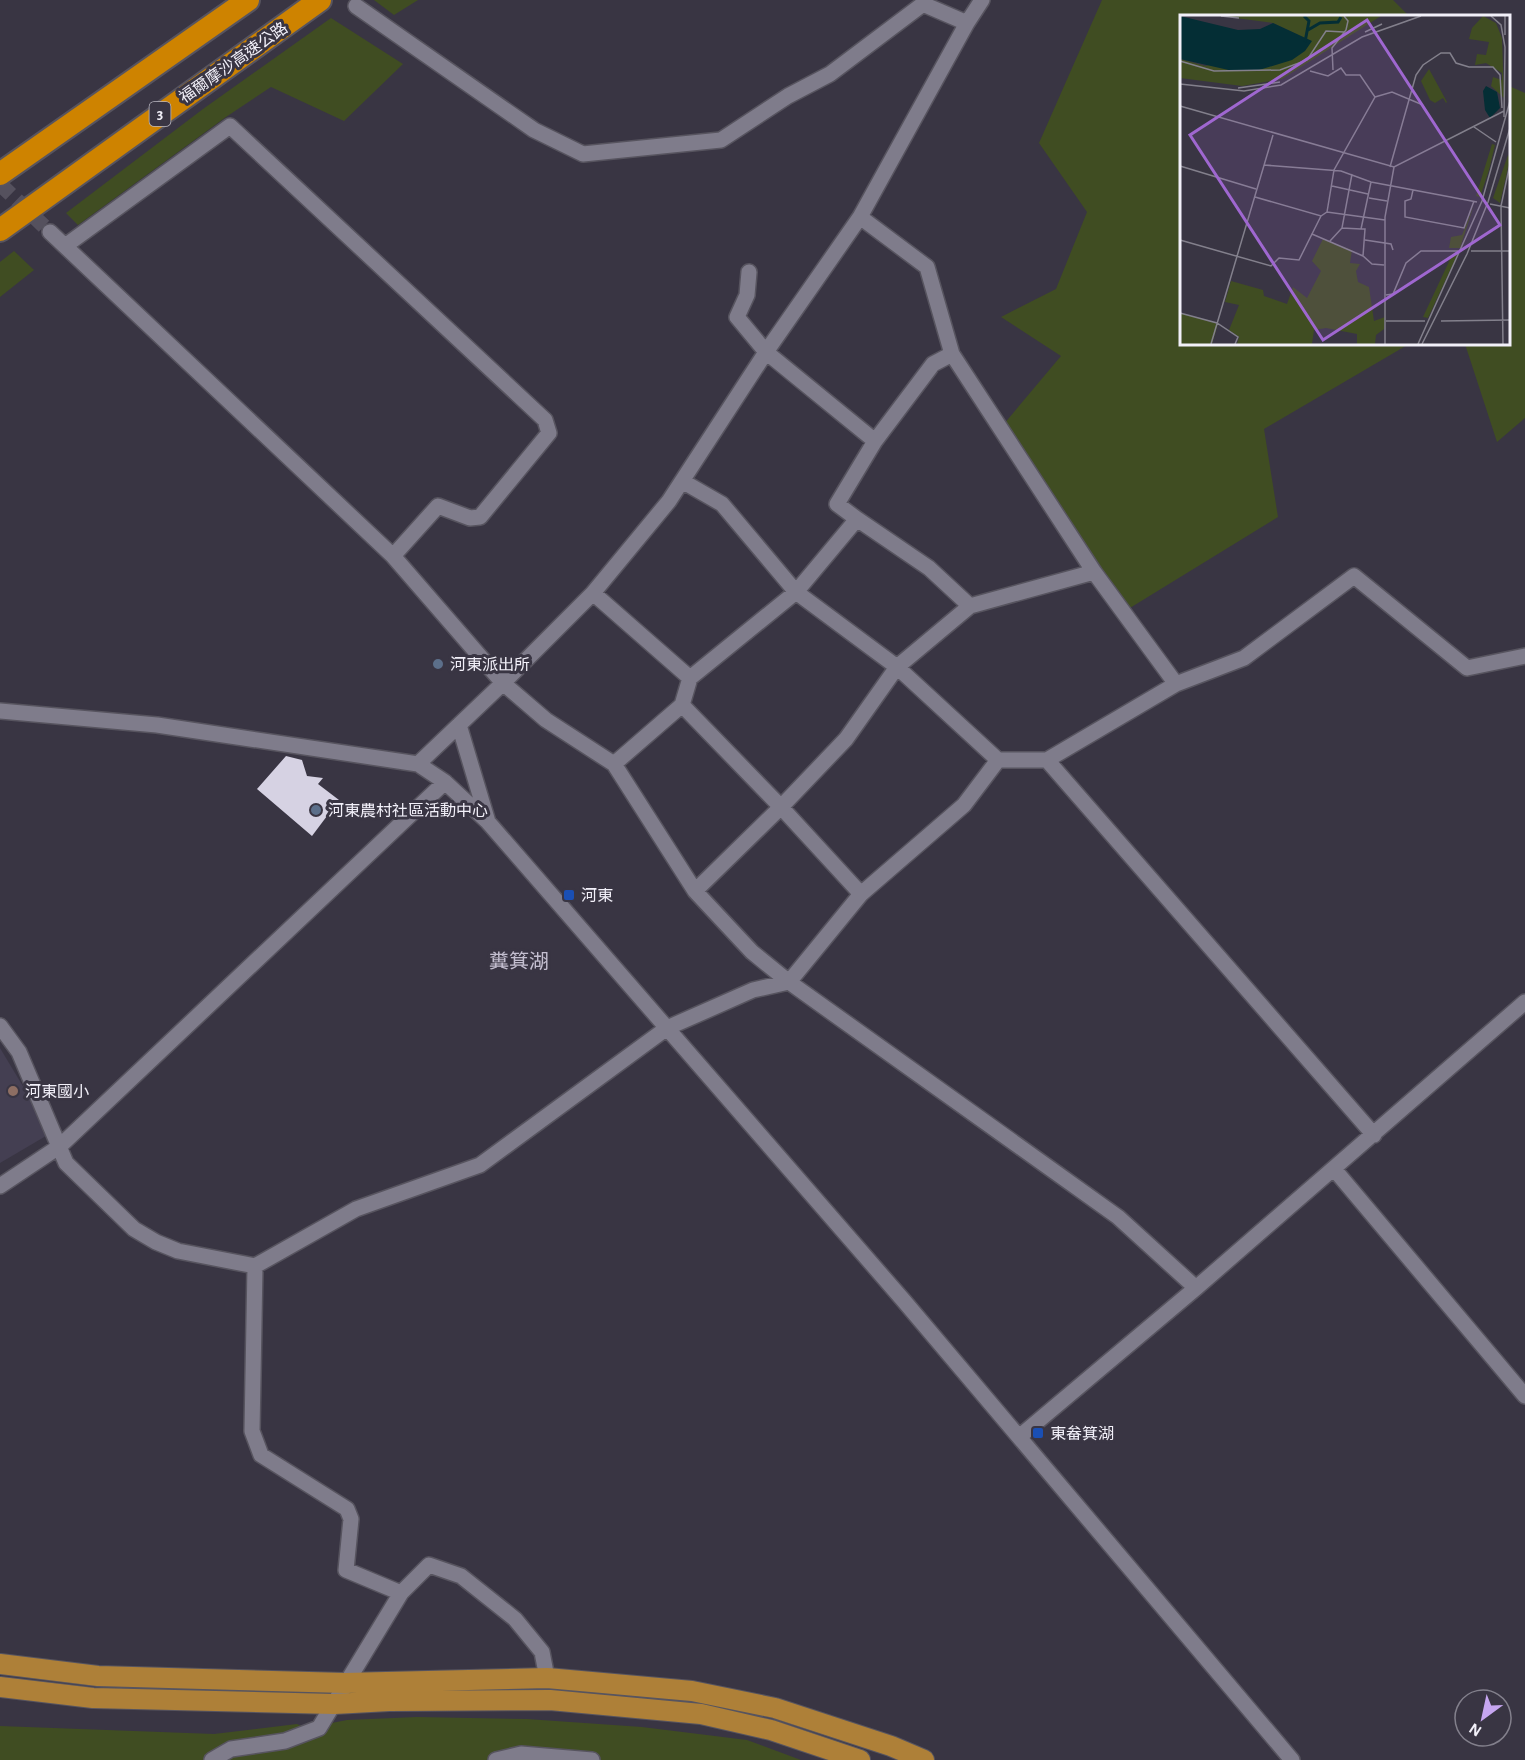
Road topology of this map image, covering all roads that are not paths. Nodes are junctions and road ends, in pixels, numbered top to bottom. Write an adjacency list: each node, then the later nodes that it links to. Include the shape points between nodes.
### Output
1 (248, 0): 6 (highway)
2 (320, 0): 8 (highway, 福爾摩沙高速公路 / 3)
3 (982, 0): 5 (street)
4 (356, 6): 5 (street, via 534,130 583,154 721,140 788,96 830,75 923,4)
5 (967, 23): 7 (street)
6 (0, 174)
7 (860, 217): 12 (street); 13 (street, via 927,267)
8 (0, 230)
9 (50, 232): 10 (street)
10 (65, 246): 17 (street); 17 (street, via 230,126 545,420 549,433 543,442 480,517 470,518 438,506)
11 (749, 272): 12 (street, via 747,295 737,317)
12 (766, 352): 14 (street); 15 (street)
13 (952, 354): 14 (street, via 933,364); 18 (street)
14 (875, 441): 16 (street, via 837,504)
15 (682, 482): 19 (street); 20 (street, via 722,504)
16 (857, 519): 20 (street); 21 (street, via 929,568)
17 (393, 556): 25 (street)
18 (1094, 573): 21 (street); 26 (street)
19 (593, 592): 24 (street); 25 (street)
20 (796, 592): 23 (street); 24 (street)
21 (970, 606): 23 (street)
22 (1525, 656): 26 (street, via 1467,668 1354,576 1244,658)
23 (897, 667): 30 (street); 35 (street, via 846,739)
24 (690, 678): 27 (street)
25 (503, 683): 29 (street); 33 (street, via 546,720)
26 (1176, 684): 31 (street)
27 (682, 705): 33 (street); 35 (street)
28 (0, 711): 32 (street, via 157,725)
29 (459, 725): 32 (street); 36 (street)
30 (998, 760): 31 (street); 38 (street, via 964,805)
31 (1047, 760): 43 (street)
32 (418, 764): 34 (street)
33 (614, 764): 37 (street)
34 (445, 782): 36 (street); 44 (street)
35 (781, 807): 37 (street); 38 (street)
36 (488, 822): 42 (street)
37 (695, 891): 39 (street, via 752,952)
38 (861, 894): 39 (street)
39 (789, 981): 42 (street, via 753,990); 48 (street, via 1118,1217)
40 (1525, 1002): 43 (street)
41 (0, 1026): 44 (street, via 19,1052)
42 (667, 1028): 47 (street, via 480,1166 356,1209); 50 (street)
43 (1374, 1135): 45 (street)
44 (60, 1146): 46 (street); 47 (street, via 66,1163 142,1235 178,1251)
45 (1334, 1169): 48 (street); 49 (street)
46 (0, 1186)
47 (255, 1266): 51 (street, via 252,1431 261,1455 347,1509 351,1519 346,1570)
48 (1196, 1288): 50 (street)
49 (1525, 1396)
50 (1019, 1437): 62 (street)
51 (401, 1593): 53 (street, via 429,1565 460,1576 515,1619 542,1652); 54 (street)
52 (0, 1664): 54 (main road, via 98,1676)
53 (547, 1678): 54 (main road); 61 (main road, via 692,1691 775,1707)
54 (345, 1683): 56 (street)
55 (0, 1687): 56 (main road, via 93,1698)
56 (333, 1704): 57 (street, via 319,1728 285,1741 231,1749); 60 (main road, via 550,1700 701,1714 771,1730)
57 (212, 1760)
58 (495, 1760): 59 (street, via 521,1754)
59 (592, 1760)
60 (860, 1760)
61 (924, 1760)
62 (1292, 1760)

